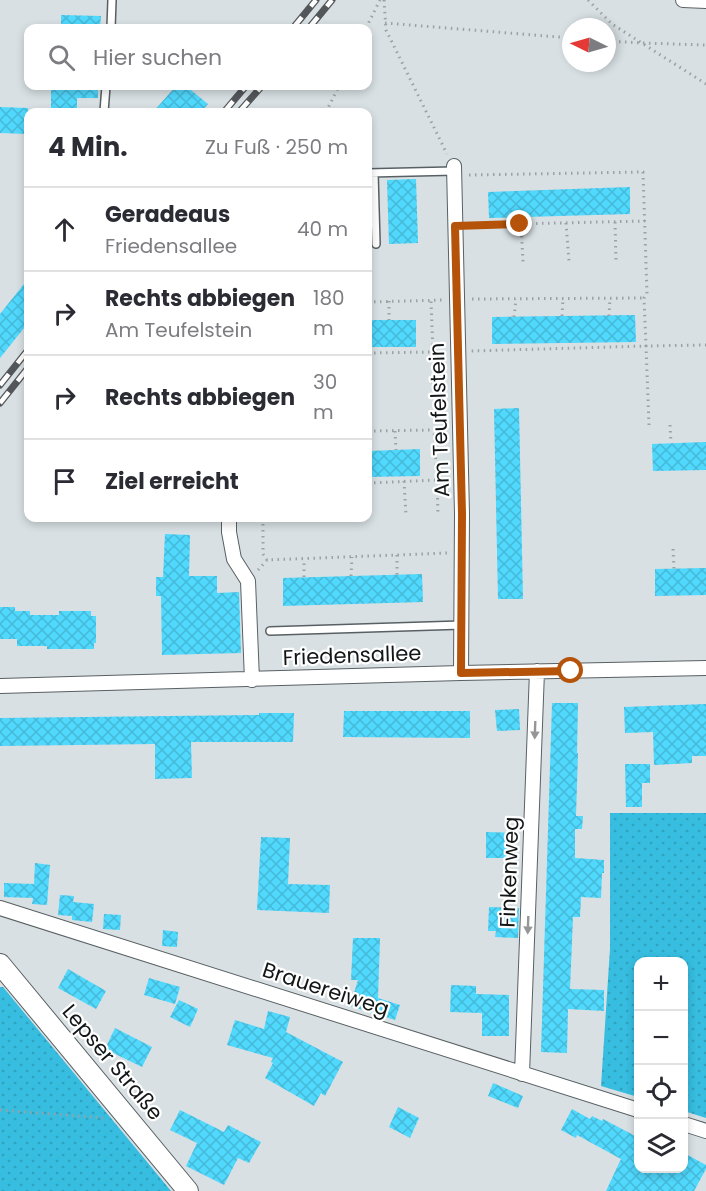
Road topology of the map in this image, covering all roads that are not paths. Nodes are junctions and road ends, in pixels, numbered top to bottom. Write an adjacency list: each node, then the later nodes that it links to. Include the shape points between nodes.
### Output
1 (112, 0): 4 (lane)
2 (683, 0): 3 (street)
3 (706, 1)
4 (111, 24)
5 (106, 90): 6 (lane)
6 (104, 108)
7 (454, 171): 8 (lane); 12 (street, Am Teufelstein)
8 (372, 173)
9 (372, 187): 10 (lane)
10 (376, 244)
11 (229, 522): 17 (street, via 234,559 248,581)
12 (462, 625): 13 (lane); 16 (street, Am Teufelstein)
13 (270, 631)
14 (706, 668): 15 (street, Friedensallee)
15 (537, 671): 16 (street, Friedensallee); 21 (street, Finkenweg, one-way to 21)
16 (461, 673): 17 (street, Friedensallee)
17 (252, 680): 18 (street, Friedensallee)
18 (0, 686)
19 (0, 908): 21 (street, Brauereiweg)
20 (0, 964): 25 (street, Lepser Straße)
21 (522, 1074): 22 (street, Brauereiweg)
22 (634, 1108)
23 (688, 1125): 24 (street)
24 (706, 1131)
25 (188, 1191)

